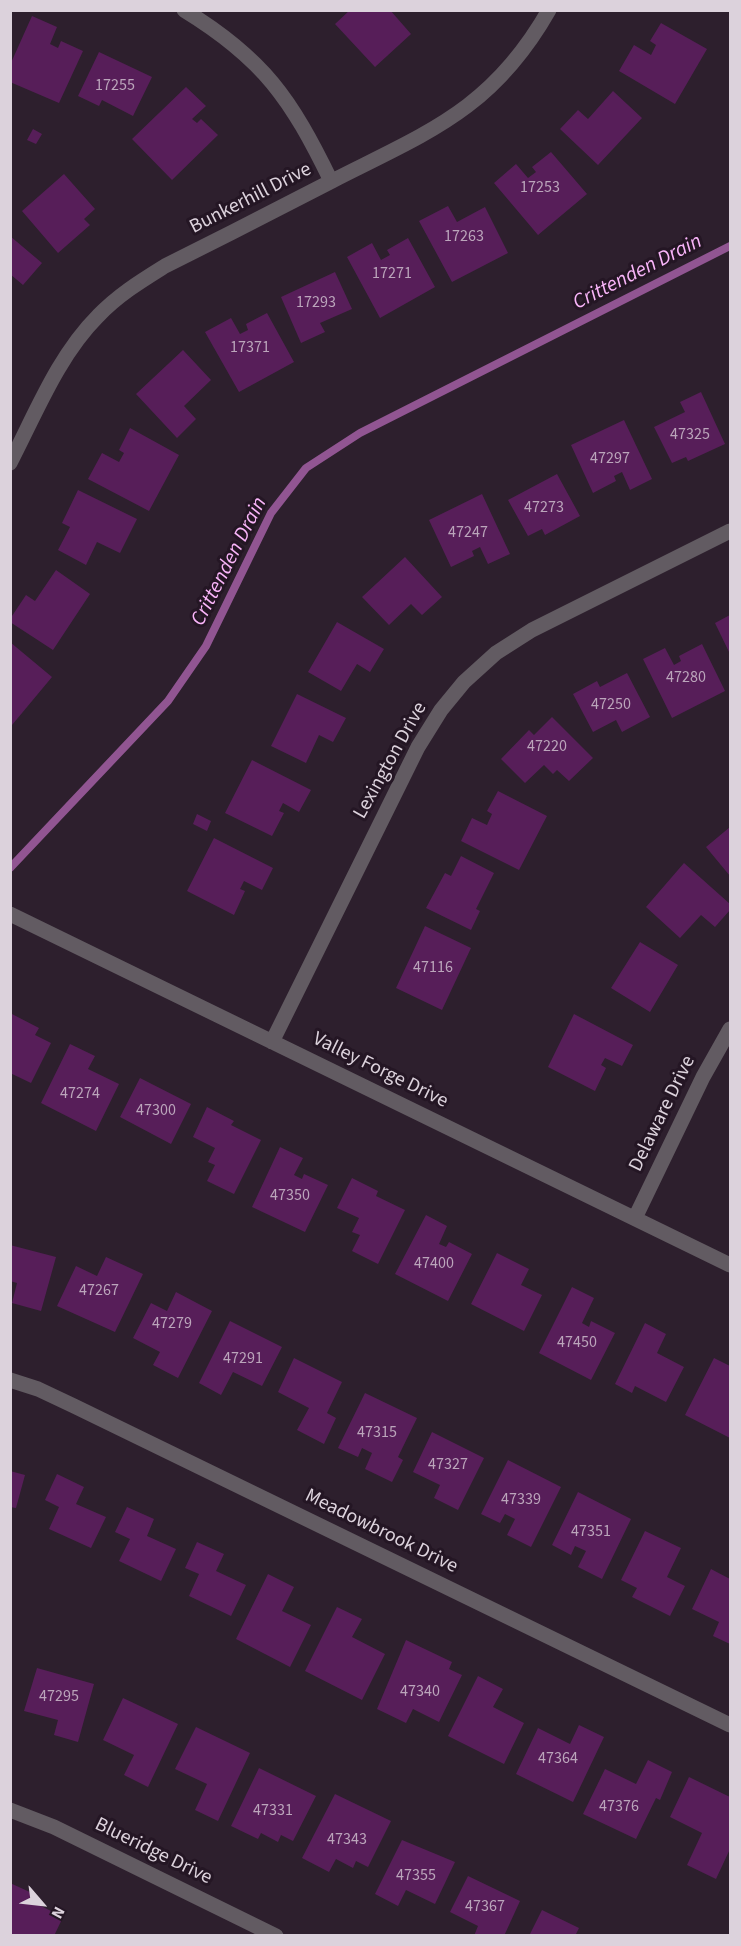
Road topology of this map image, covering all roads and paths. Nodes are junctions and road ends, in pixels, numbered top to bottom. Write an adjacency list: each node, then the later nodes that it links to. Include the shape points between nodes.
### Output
1 (184, 10): 3 (street, via 237,47 270,77 296,111)
2 (549, 10): 3 (street, Bunkerhill Drive, via 520,57 467,108 432,131)
3 (332, 182): 4 (street, Bunkerhill Drive, via 129,288 97,316 72,348)
4 (10, 463)
5 (730, 531): 8 (street, Lexington Drive, via 532,630 496,653 464,682 418,747)
6 (10, 914): 8 (street, Valley Forge Drive)
7 (730, 1029): 9 (street, Delaware Drive)
8 (272, 1042): 9 (street, Valley Forge Drive)
9 (635, 1218): 10 (street, Valley Forge Drive)
10 (730, 1265)
11 (10, 1380): 12 (street, Meadowbrook Drive, via 74,1406)
12 (730, 1725)
13 (10, 1810): 14 (street, Blueridge Drive, via 54,1827)
14 (276, 1935)

